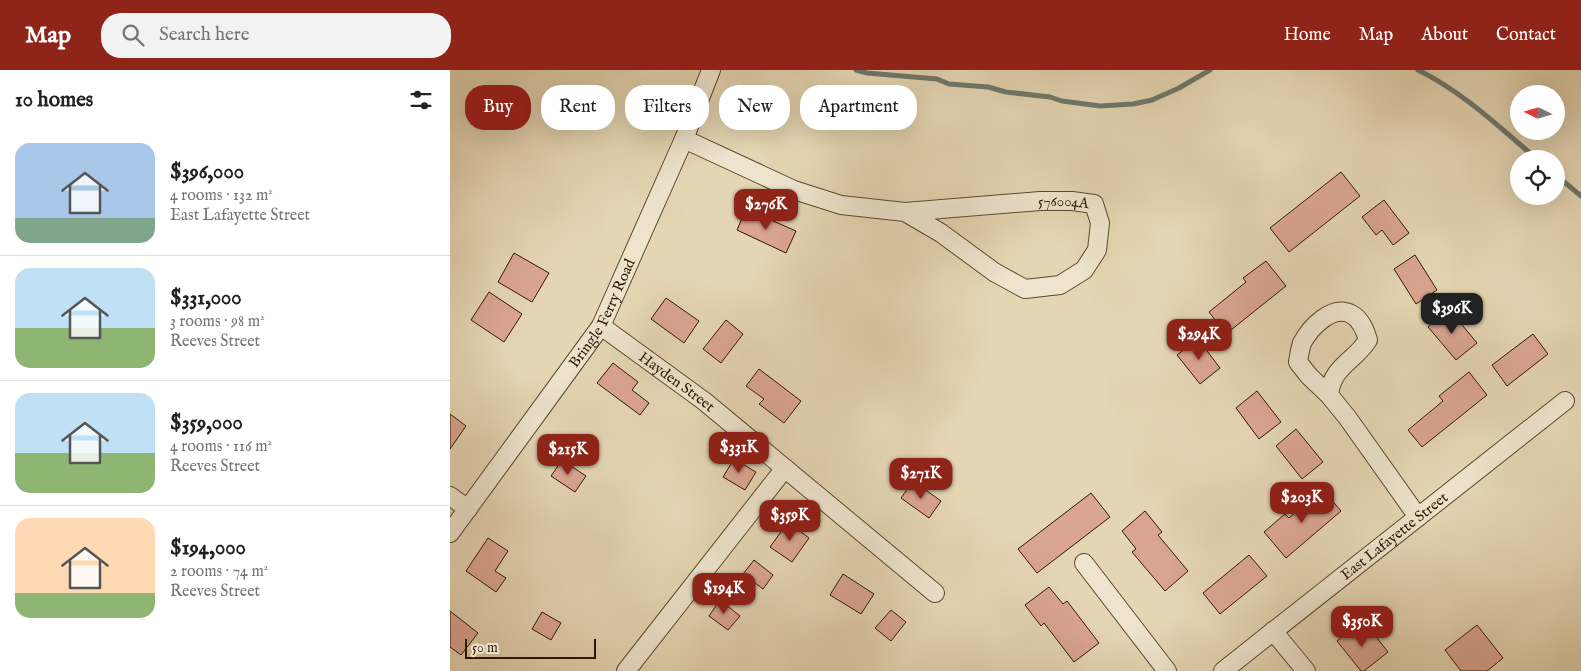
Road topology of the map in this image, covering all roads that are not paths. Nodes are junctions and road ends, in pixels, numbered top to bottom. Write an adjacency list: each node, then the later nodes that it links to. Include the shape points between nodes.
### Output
1 (711, 70): 2 (street, Bringle Ferry Road)
2 (684, 139): 3 (street, 576004A, via 794,190 841,205); 4 (street, Bringle Ferry Road)
3 (906, 212): 3 (street, 576004A, via 994,272 1025,289 1060,285 1084,270 1097,250 1100,223 1094,204 1040,201)
4 (601, 326): 7 (street, Hayden Street, via 704,400); 9 (street, Bringle Ferry Road)
5 (1328, 395): 5 (street, via 1338,370 1362,350 1368,340 1363,326 1352,314 1341,311 1312,328 1302,344 1298,362); 10 (street)
6 (1565, 402): 10 (street, East Lafayette Street)
7 (785, 468): 13 (street, Hayden Street); 15 (street)
8 (450, 496): 9 (street)
9 (468, 509): 11 (street, Bringle Ferry Road)
10 (1418, 517): 14 (street, East Lafayette Street)
11 (450, 533)
12 (1084, 563): 16 (street)
13 (935, 593)
14 (1273, 631): 17 (street, East Lafayette Street); 18 (street)
15 (626, 671)
16 (1167, 671)
17 (1223, 671)
18 (1306, 671)

